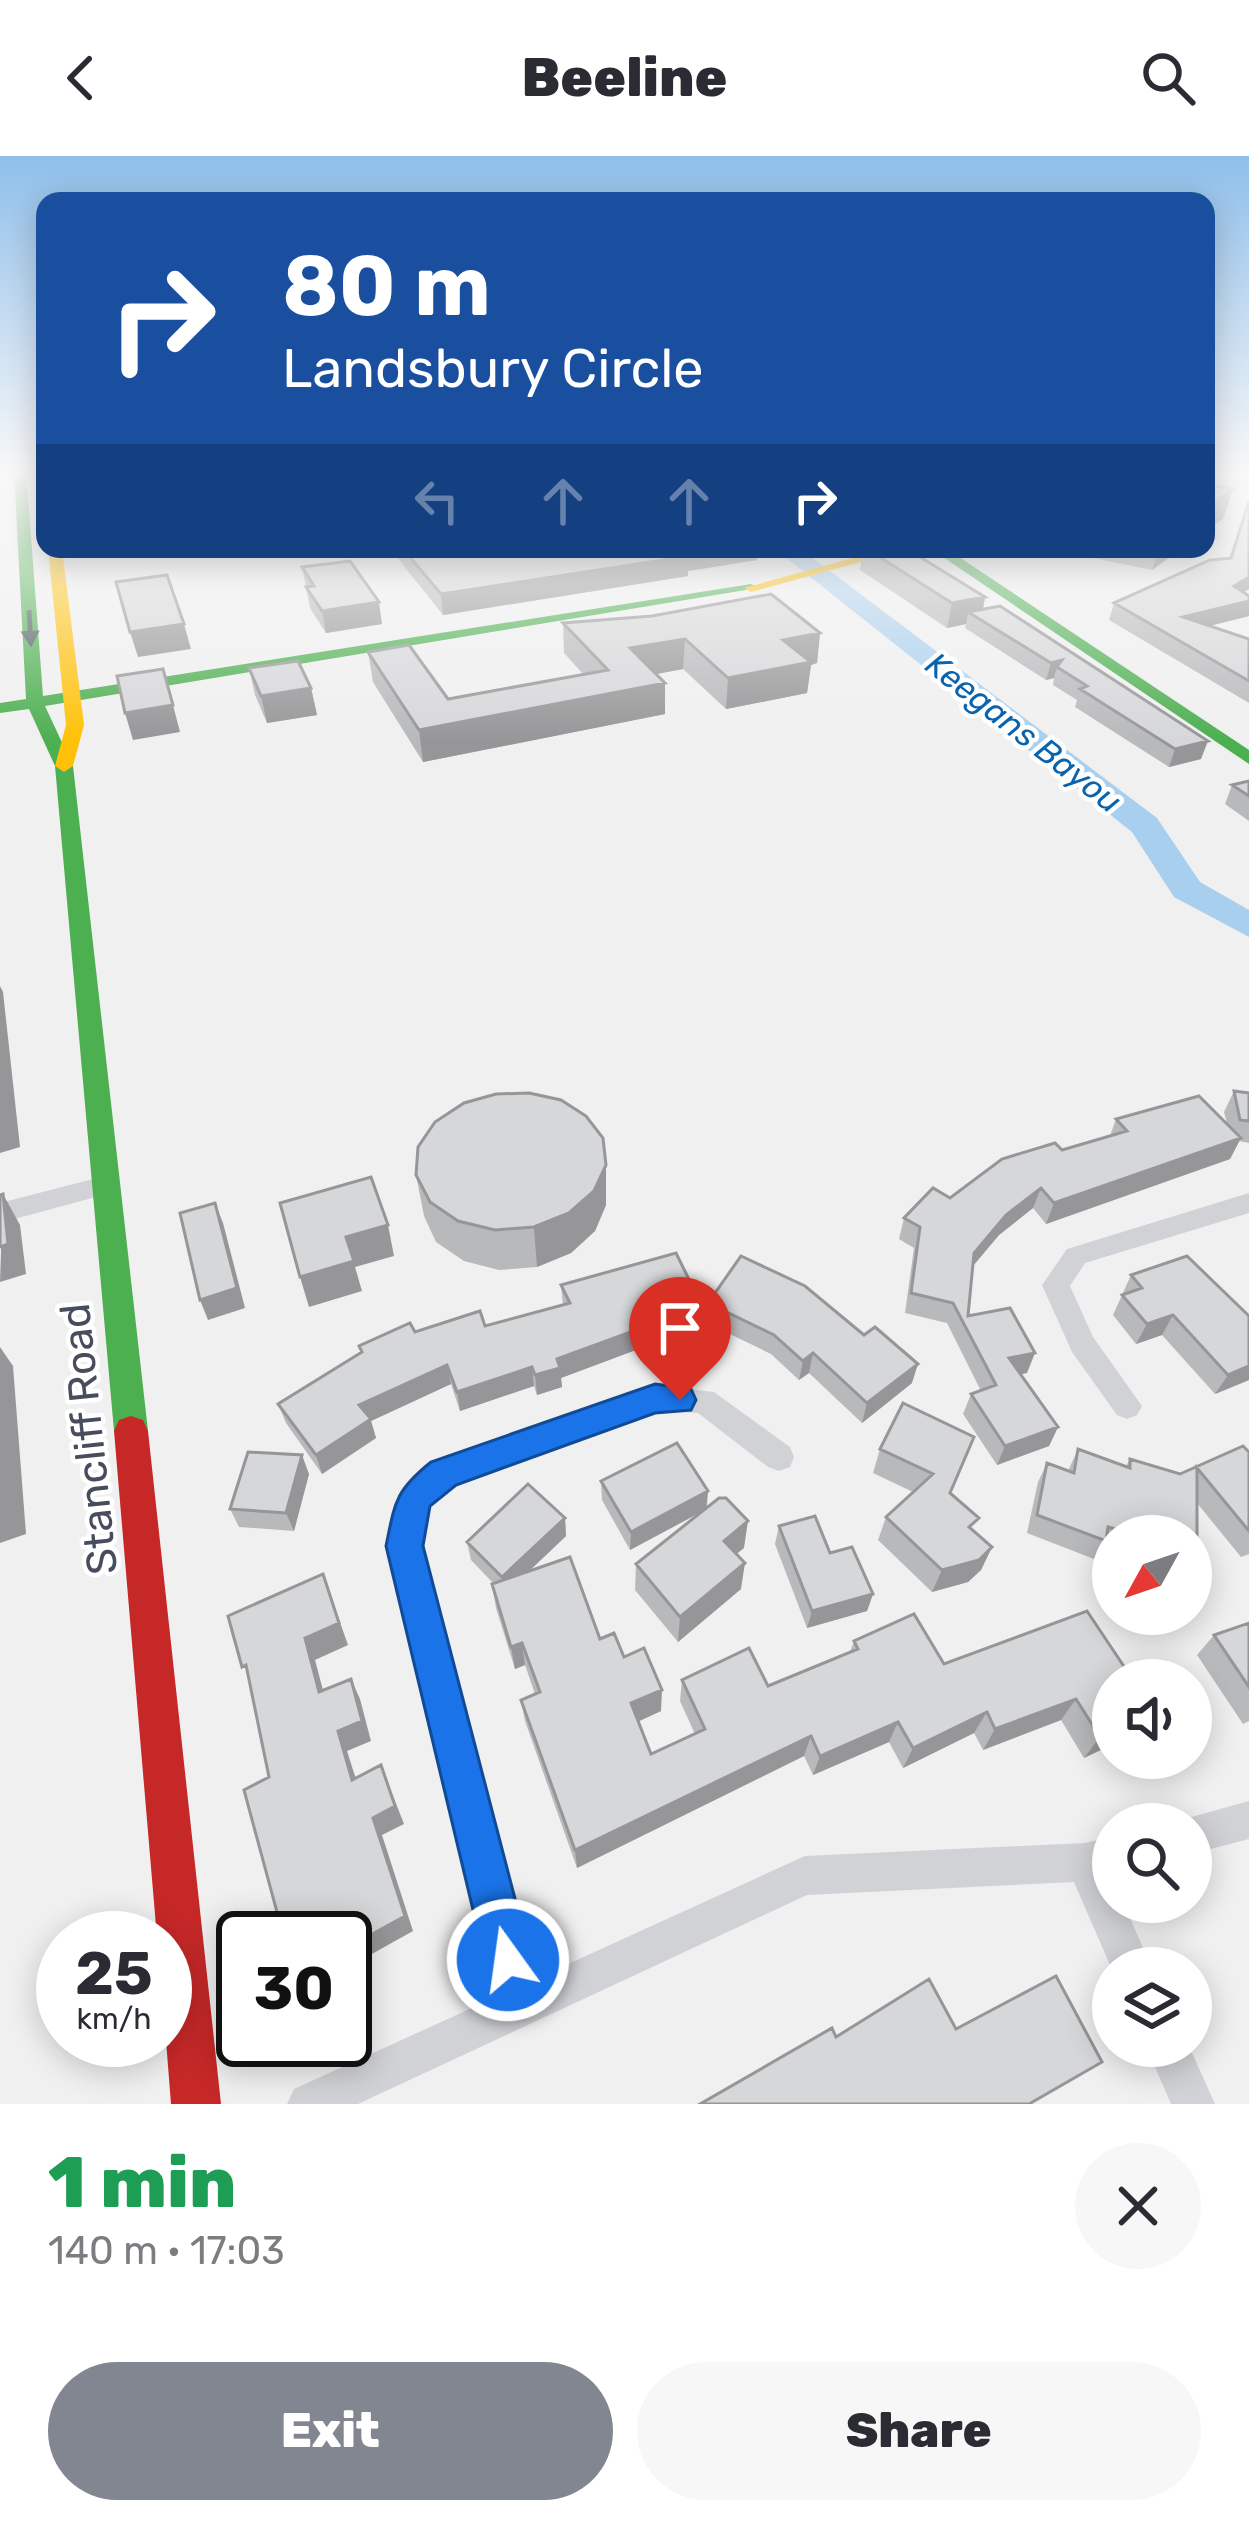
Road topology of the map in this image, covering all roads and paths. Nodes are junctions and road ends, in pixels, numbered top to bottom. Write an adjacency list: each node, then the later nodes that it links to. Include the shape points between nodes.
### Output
1 (26, 561): 7 (street, Stancliff Road)
2 (56, 561): 6 (street, Stancliff Road)
3 (824, 561): 9 (street, via 634,603)
4 (959, 561): 8 (street)
5 (985, 561): 8 (street)
6 (58, 578): 7 (street); 9 (street, Stancliff Road)
7 (27, 582): 11 (street, Stancliff Road, one-way to 11)
8 (1037, 606): 13 (street)
9 (72, 689): 11 (street); 14 (street, Stancliff Road, via 74,748)
10 (0, 692): 11 (street)
11 (34, 694): 12 (street); 14 (street, Stancliff Road)
12 (0, 708)
13 (1248, 750)
14 (64, 766): 15 (street, Stancliff Road)
15 (105, 1185): 17 (street); 25 (street, Stancliff Road)
16 (1249, 1203): 18 (street, via 1076,1256 1056,1285 1082,1344)
17 (0, 1213)
18 (1127, 1406)
19 (779, 1456): 23 (street, via 704,1401 655,1398 444,1473 414,1497 405,1546)
20 (1249, 1820): 21 (street)
21 (1212, 1830)
22 (1092, 1858): 23 (street, via 805,1876)
23 (519, 2006): 26 (street)
24 (1176, 2067): 27 (street)
25 (196, 2104)
26 (309, 2104)
27 (1192, 2104)

